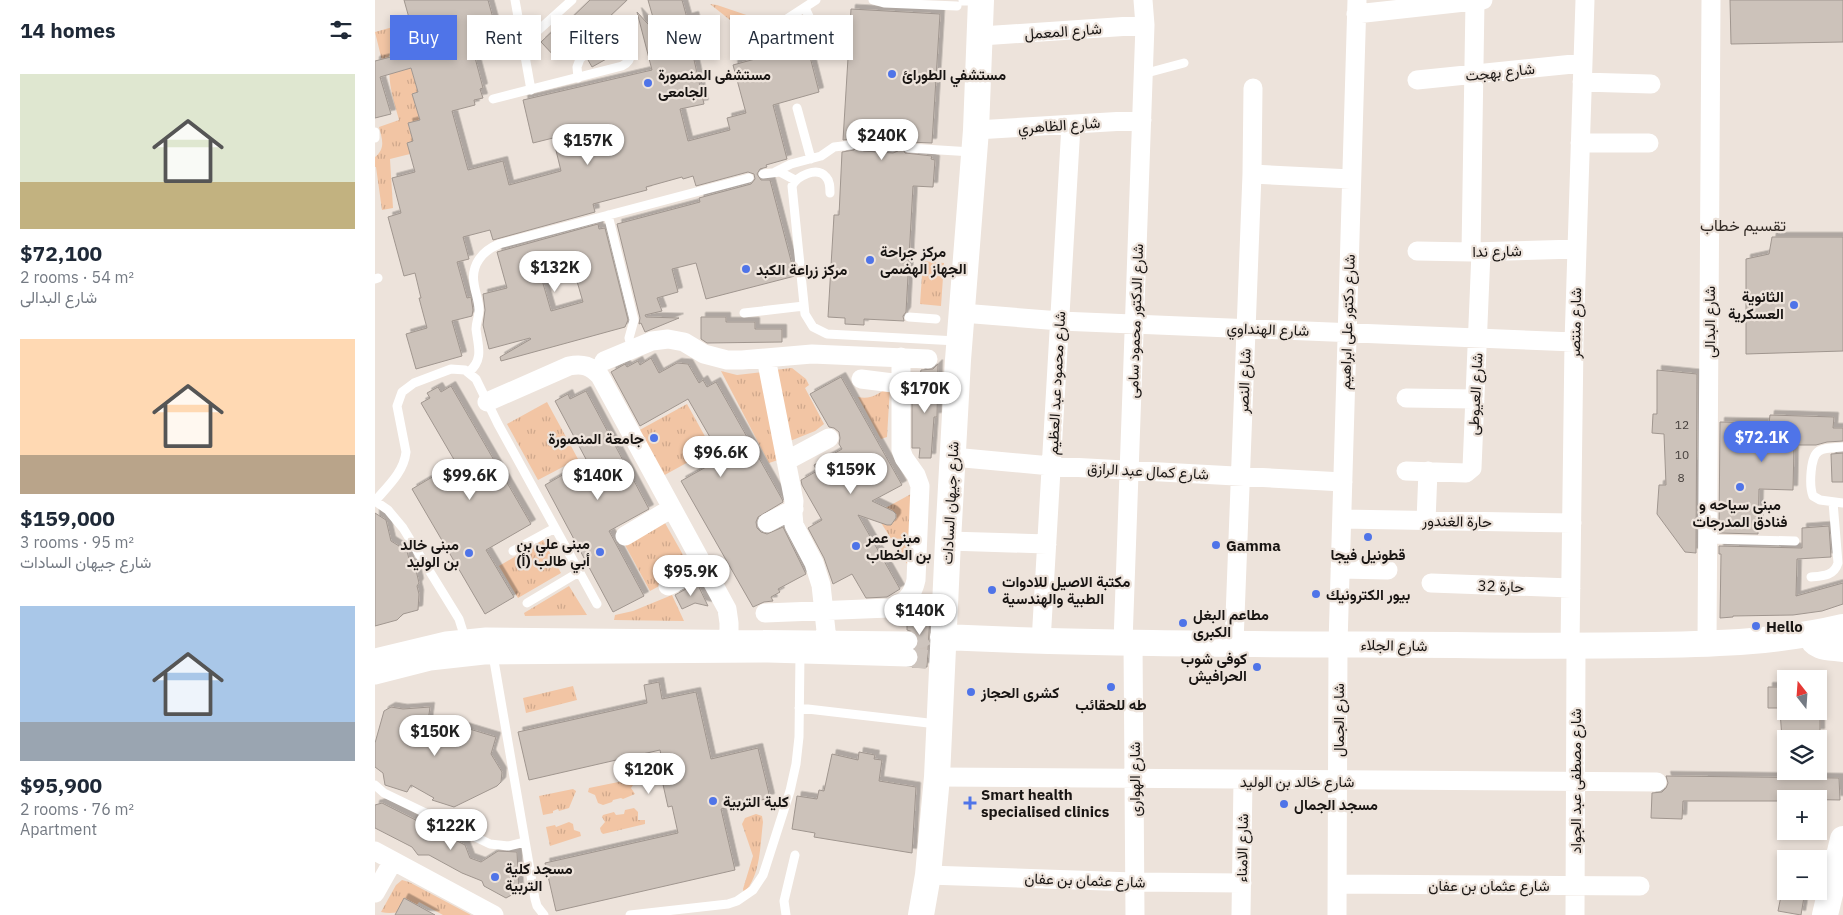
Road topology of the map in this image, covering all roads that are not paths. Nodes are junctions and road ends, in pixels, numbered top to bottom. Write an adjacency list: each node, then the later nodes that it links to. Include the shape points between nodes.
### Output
1 (515, 0): 13 (lane)
2 (573, 0): 17 (lane)
3 (816, 0): 12 (lane)
4 (873, 0): 10 (lane)
5 (946, 0): 10 (lane)
6 (1143, 0): 16 (street, شارع الدكتور محمود سامى)
7 (1479, 0): 11 (street); 23 (street, شارع العيوطى)
8 (1585, 0): 21 (street, شارع منتصر)
9 (1711, 0): 96 (street, شارع البدالى)
10 (969, 3): 18 (main road, شارع جيهان السادات)
11 (1357, 7): 47 (street, شارع دكتور على ابراهيم)
12 (805, 8): 14 (lane); 15 (lane)
13 (518, 15)
14 (794, 15)
15 (808, 15)
16 (1145, 25): 18 (street, شارع المعمل); 22 (street, شارع الدكتور محمود سامى)
17 (541, 28)
18 (981, 36): 35 (main road, شارع جيهان السادات)
19 (526, 60): 28 (lane)
20 (1184, 63): 22 (lane)
21 (1583, 72): 23 (street, شارع بهجت); 26 (street, شارع بهجت); 36 (street, شارع منتصر)
22 (1143, 74): 31 (street, شارع الدكتور محمود سامى)
23 (1474, 75): 25 (street, شارع بهجت); 53 (street, شارع العيوطى)
24 (578, 78): 24 (lane, via 626,64 631,52 624,29 615,28 583,56 577,67); 28 (lane)
25 (1417, 80)
26 (1651, 84)
27 (1253, 88): 45 (street, شارع النصر)
28 (531, 90): 29 (lane)
29 (493, 99)
30 (797, 108): 42 (lane)
31 (1142, 120): 32 (street, شارع الظاهري); 59 (street, شارع الدكتور محمود سامى)
32 (1071, 124): 35 (street, شارع الظاهري); 58 (street, شارع محمود عبد العظيم)
33 (375, 132): 34 (lane)
34 (375, 138)
35 (975, 141): 41 (lane); 63 (main road, شارع جيهان السادات)
36 (1580, 142): 37 (street); 51 (street, شارع منتصر)
37 (1649, 143)
38 (851, 144): 42 (lane, via 834,147)
39 (865, 145): 40 (lane)
40 (893, 147)
41 (907, 148)
42 (811, 159): 43 (lane)
43 (775, 172): 44 (lane); 48 (lane)
44 (763, 174)
45 (1252, 174): 47 (street); 60 (street, شارع النصر)
46 (749, 178): 50 (lane)
47 (1351, 179): 61 (street, شارع دكتور على ابراهيم)
48 (795, 180): 49 (lane, via 805,174 822,174 829,181); 54 (lane, via 792,192)
49 (830, 193)
50 (608, 215): 65 (lane, via 634,320 629,338); 69 (lane, via 499,244 481,257 473,277 479,307 476,327 480,352 477,363)
51 (1577, 250): 53 (street, شارع ندا); 64 (street, شارع منتصر)
52 (1417, 251): 53 (street, شارع ندا)
53 (1476, 252): 62 (street, شارع العيوطى)
54 (804, 306): 55 (lane); 63 (lane, via 813,327 827,334)
55 (744, 313)
56 (909, 317): 57 (lane)
57 (936, 320)
58 (1060, 320): 59 (street, شارع الهنداوي); 63 (street, شارع الهنداوي); 79 (street, شارع محمود عبد العظيم)
59 (1135, 324): 60 (street, شارع الهنداوي); 80 (street, شارع الدكتور محمود سامى)
60 (1246, 328): 61 (street, شارع الهنداوي); 83 (street, شارع النصر)
61 (1347, 332): 62 (street, شارع الهنداوي); 84 (street, شارع دكتور على ابراهيم)
62 (1478, 338): 64 (street, شارع الهنداوي); 73 (street, شارع العيوطى)
63 (951, 339): 67 (street, شارع الهنداوي); 77 (main road, شارع جيهان السادات)
64 (1575, 342): 93 (street, شارع منتصر)
65 (632, 350): 66 (street, شارع الهنداوي, via 652,341 668,339 684,342 719,359); 68 (street, شارع الهنداوي)
66 (766, 358): 67 (street, شارع الهنداوي, via 812,354); 78 (street)
67 (901, 358): 71 (street)
68 (604, 361)
69 (469, 372): 74 (lane); 85 (lane, via 461,368 451,369 414,383 402,392 397,406 405,459)
70 (861, 379): 71 (street)
71 (909, 385): 111 (street, via 901,450 920,486 915,586 909,597 894,607)
72 (1406, 398): 73 (street)
73 (1475, 399): 82 (street, شارع العيوطى, via 1472,468 1466,473)
74 (487, 402): 88 (street, via 569,366 587,365 600,376); 94 (lane)
75 (829, 438): 78 (street)
76 (1843, 447): 86 (lane, via 1819,451 1813,458 1813,496)
77 (953, 457): 79 (street, شارع كمال عبد الرازق); 97 (main road, شارع جيهان السادات)
78 (786, 461): 89 (street)
79 (1051, 466): 80 (street, شارع كمال عبد الرازق); 99 (street, شارع محمود عبد العظيم)
80 (1129, 470): 83 (street, شارع كمال عبد الرازق); 120 (street, شارع الدكتور محمود سامى)
81 (1406, 471): 82 (street, شارع العيوطى)
82 (1429, 472): 91 (street)
83 (1240, 476): 84 (street, شارع كمال عبد الرازق); 121 (street, شارع النصر)
84 (1343, 482): 90 (street, شارع دكتور على ابراهيم)
85 (375, 501): 116 (lane, via 394,515 403,528 459,619)
86 (1833, 502): 87 (lane); 105 (lane, via 1837,567 1830,574)
87 (1843, 503)
88 (672, 508): 95 (street); 101 (street)
89 (794, 509): 92 (street); 111 (street, via 794,525 818,574)
90 (1342, 519): 91 (street, حارة الغندور); 102 (street, شارع دكتور على ابراهيم)
91 (1426, 520): 93 (street, حارة الغندور)
92 (767, 523)
93 (1572, 523): 108 (street, شارع منتصر)
94 (555, 528): 100 (lane); 104 (lane)
95 (625, 536)
96 (1708, 539): 98 (lane); 123 (street, شارع البدالى)
97 (947, 541): 99 (street); 114 (main road, شارع جيهان السادات)
98 (1795, 541)
99 (1047, 544): 119 (street, شارع محمود عبد العظيم)
100 (513, 551)
101 (704, 567): 107 (street); 117 (street, via 727,608)
102 (1340, 569): 103 (street); 122 (street, شارع دكتور على ابراهيم)
103 (1388, 570)
104 (579, 572): 109 (lane); 110 (lane)
105 (1811, 577)
106 (1431, 584): 108 (street, حارة 32)
107 (668, 586)
108 (1571, 588): 126 (street, شارع منتصر)
109 (527, 603)
110 (597, 604)
111 (825, 611): 112 (street); 118 (street)
112 (765, 613)
113 (1843, 627): 115 (main road, شارع الجلاء)
114 (939, 631): 119 (main road, شارع الجلاء); 135 (main road, شارع جيهان السادات, via 936,667)
115 (1811, 635): 123 (main road, شارع الجلاء, via 1762,642); 129 (main road, via 1817,644)
116 (465, 638): 124 (street); 132 (street)
117 (729, 638): 124 (street); 125 (street)
118 (827, 640): 125 (street); 127 (street)
119 (1041, 642): 120 (main road, شارع الجلاء)
120 (1128, 642): 121 (main road, شارع الجلاء); 137 (street, شارع الهوارى)
121 (1234, 643): 122 (main road, شارع الجلاء)
122 (1338, 644): 126 (main road, شارع الجلاء); 139 (street, شارع الجمال)
123 (1707, 644): 126 (main road, شارع الجلاء)
124 (537, 645): 125 (street); 131 (street)
125 (769, 646): 130 (street)
126 (1573, 646): 140 (street, شارع مصطفى عبد الجواد)
127 (863, 649): 128 (street); 130 (street)
128 (908, 649)
129 (1843, 649)
130 (800, 654): 134 (lane)
131 (493, 655): 133 (street, via 441,659); 144 (lane)
132 (375, 658)
133 (375, 675)
134 (799, 708): 135 (lane); 157 (lane, via 794,778 759,883 745,896 728,904)
135 (939, 724): 136 (main road, شارع جيهان السادات)
136 (937, 777): 137 (street, شارع خالد بن الوليد); 148 (main road, شارع جيهان السادات)
137 (1134, 780): 138 (street, شارع خالد بن الوليد); 149 (street, شارع الهوارى)
138 (1243, 780): 139 (street, شارع خالد بن الوليد); 150 (street, شارع الامناء)
139 (1338, 781): 140 (street, شارع خالد بن الوليد); 151 (street, شارع الجمال)
140 (1575, 782): 141 (street, شارع خالد بن الوليد); 152 (street, شارع مصطفى عبد الجواد)
141 (1657, 782)
142 (375, 785): 144 (lane, via 384,793 490,844 508,846)
143 (1843, 840): 164 (main road)
144 (525, 842): 156 (lane, via 535,899)
145 (375, 851): 147 (street)
146 (795, 855): 158 (lane, via 784,901)
147 (393, 861): 154 (street); 155 (street)
148 (928, 875): 149 (street, شارع عثمان بن عفان); 159 (main road, شارع جيهان السادات)
149 (1134, 882): 150 (street, شارع عثمان بن عفان); 160 (street, شارع الهوارى)
150 (1242, 883): 161 (street, شارع الامناء)
151 (1337, 884): 152 (street, شارع عثمان بن عفان); 162 (street, شارع الجمال)
152 (1575, 886): 153 (street, شارع عثمان بن عفان); 163 (street, شارع مصطفى عبد الجواد)
153 (1641, 886)
154 (375, 893)
155 (494, 915)
156 (544, 915)
157 (630, 915)
158 (786, 915)
159 (921, 915)
160 (1135, 915)
161 (1241, 915)
162 (1337, 915)
163 (1575, 915)
164 (1825, 915)

